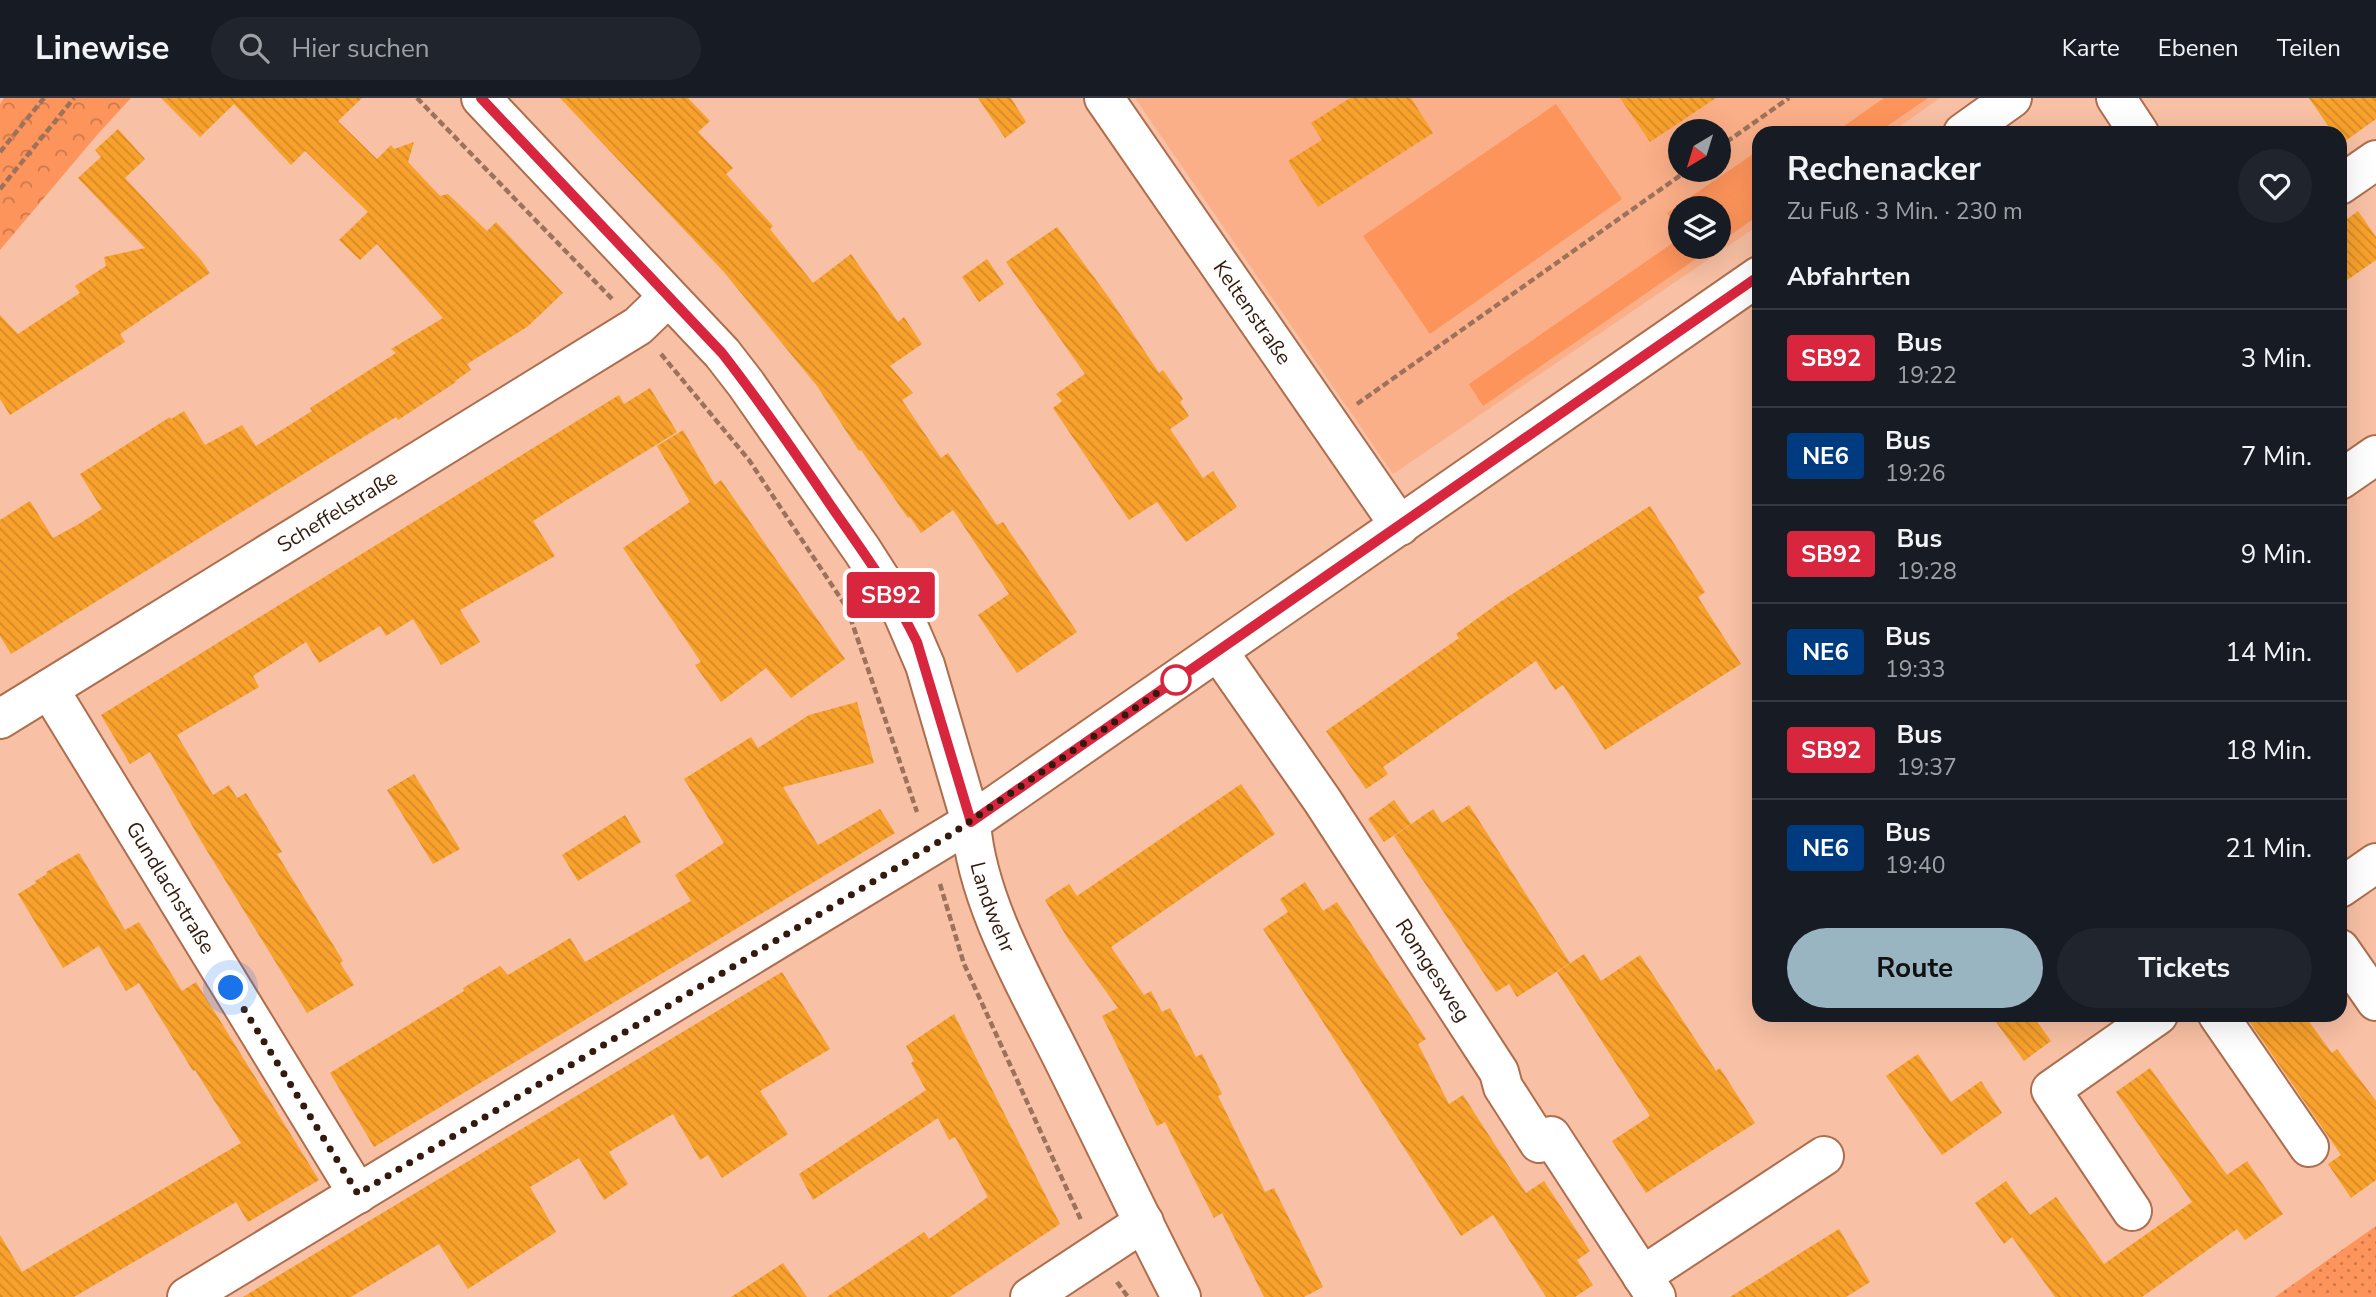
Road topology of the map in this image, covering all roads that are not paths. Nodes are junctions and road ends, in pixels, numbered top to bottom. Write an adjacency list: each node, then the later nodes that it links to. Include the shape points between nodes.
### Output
1 (481, 98): 10 (street, Landwehr)
2 (1104, 98): 13 (street, Keltenstraße)
3 (2012, 98): 5 (street)
4 (2116, 98): 6 (street)
5 (1973, 126)
6 (2134, 126)
7 (2376, 160): 8 (street)
8 (2347, 181)
9 (1752, 281): 13 (street)
10 (668, 297): 15 (street, Scheffelstraße, via 638,326); 17 (street, Landwehr, via 746,384 903,614 925,665)
11 (2376, 455): 12 (street)
12 (2347, 475)
13 (1400, 526): 14 (street)
14 (1218, 652): 17 (street); 29 (street, Romgesweg, via 1335,820 1499,1072 1503,1087 1539,1143 1551,1136)
15 (48, 690): 16 (street, Scheffelstraße); 26 (street, Gundlachstraße)
16 (0, 719)
17 (971, 822): 26 (street); 28 (street, Landwehr, via 978,868 1013,957)
18 (2376, 863): 19 (street)
19 (2347, 883)
20 (2347, 959): 21 (street)
21 (2376, 1001)
22 (2148, 1022): 27 (street, via 2051,1090)
23 (2223, 1022): 24 (street)
24 (2309, 1147)
25 (1824, 1156): 29 (street, Romgesweg)
26 (358, 1194): 30 (street)
27 (2132, 1211)
28 (1144, 1222): 31 (street); 32 (street, Landwehr)
29 (1649, 1286)
30 (187, 1297)
31 (1030, 1297)
32 (1181, 1297)

